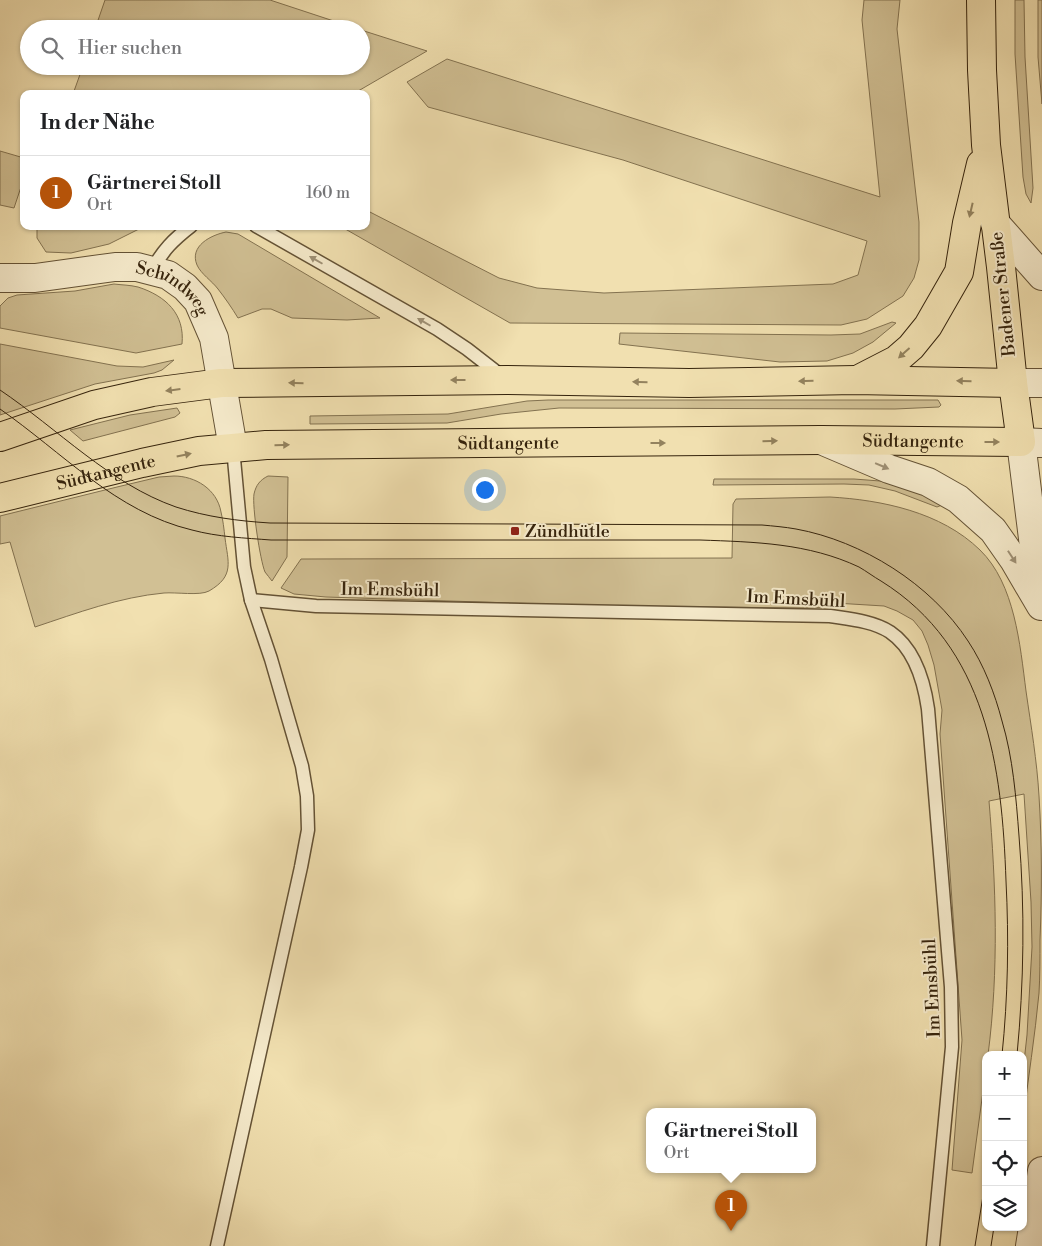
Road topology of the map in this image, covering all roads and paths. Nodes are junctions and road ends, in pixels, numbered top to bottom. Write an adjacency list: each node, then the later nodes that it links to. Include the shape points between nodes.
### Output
1 (981, 0): 2 (main road, Badener Straße)
2 (986, 145): 3 (main road, Badener Straße); 10 (main road, Badener Straße, one-way to 10, via 959,272 928,326 911,347 896,360)
3 (996, 223): 7 (street); 12 (main road, Badener Straße)
4 (186, 230): 6 (lane, via 162,252)
5 (263, 230): 9 (lane, one-way to 5, via 437,329)
6 (152, 270): 8 (street, Schindweg, via 115,268 35,278); 11 (street, Schindweg, via 168,275 198,301 214,338)
7 (1042, 276)
8 (0, 278)
9 (507, 380): 10 (main road, one-way to 9, via 689,383); 11 (main road, one-way to 11)
10 (855, 380): 12 (main road, one-way to 10)
11 (221, 383): 14 (main road, one-way to 14, via 94,404); 17 (street, Schindweg)
12 (1013, 383): 13 (street); 16 (main road, Badener Straße)
13 (1042, 383)
14 (0, 437)
15 (821, 440): 16 (main road, Südtangente, one-way to 16); 17 (main road, Südtangente, one-way to 15, via 347,443); 20 (street, one-way to 20, via 928,482 958,499 993,530)
16 (1031, 443): 20 (street)
17 (233, 448): 18 (main road, Südtangente, one-way to 17, via 142,463 199,451); 19 (lane, via 244,567)
18 (0, 498)
19 (251, 600): 22 (lane, via 302,766 308,830); 23 (lane, Im Emsbühl, via 316,606 830,616 890,632 907,648 918,667 928,709 951,987 952,1047)
20 (1042, 610)
21 (1042, 1171): 24 (street)
22 (217, 1246)
23 (933, 1246)
24 (1030, 1246)

